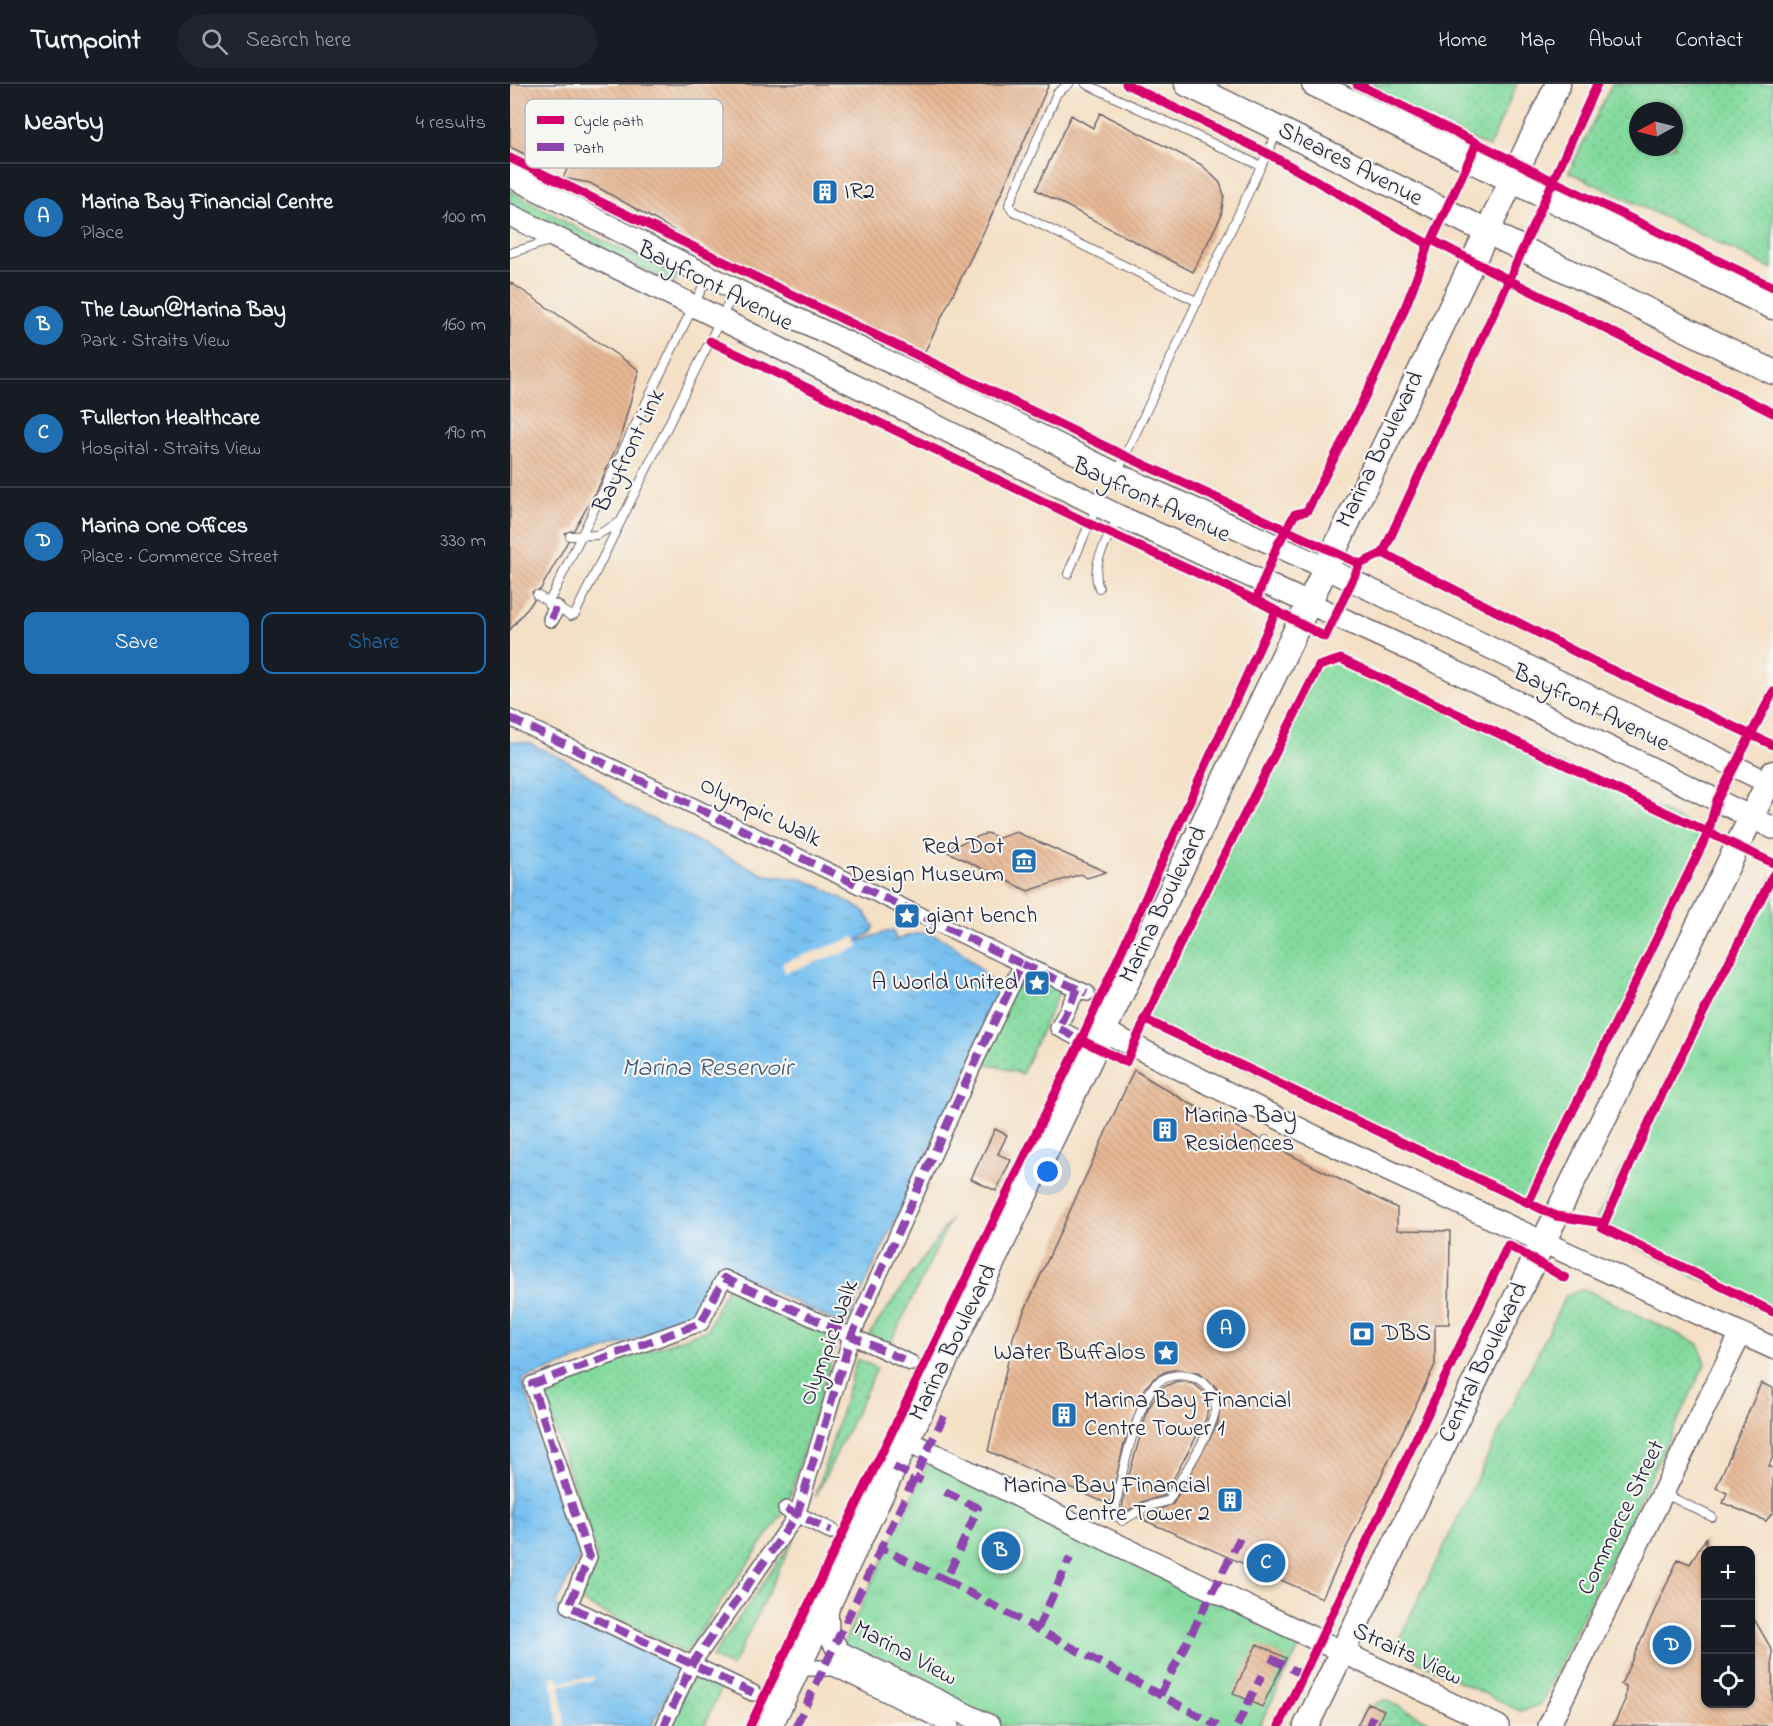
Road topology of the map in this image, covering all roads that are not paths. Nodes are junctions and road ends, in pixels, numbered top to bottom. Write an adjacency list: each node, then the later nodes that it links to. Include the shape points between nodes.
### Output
1 (1069, 84): 16 (lane, via 1057,93 1009,205 1013,211)
2 (1086, 84): 7 (lane)
3 (1187, 84): 6 (main road, Sheares Avenue)
4 (1314, 84): 9 (main road)
5 (1558, 84): 9 (main road, Marina Boulevard)
6 (1278, 129): 7 (lane); 11 (main road, Sheares Avenue)
7 (1261, 166): 16 (lane)
8 (510, 176): 14 (main road, Bayfront Avenue)
9 (1511, 182): 11 (main road, Marina Boulevard); 18 (main road)
10 (510, 215): 12 (main road, Bayfront Avenue)
11 (1486, 232): 20 (main road, Sheares Avenue); 27 (main road, Marina Boulevard)
12 (560, 238): 13 (lane); 17 (main road, Bayfront Avenue)
13 (512, 251)
14 (708, 274): 15 (main road, Bayfront Avenue); 17 (lane, Bayfront Link)
15 (736, 289): 19 (lane, Bayfront Link); 21 (main road, Bayfront Avenue, via 954,392)
16 (1198, 302): 21 (lane)
17 (693, 306): 19 (main road, Bayfront Avenue); 26 (lane, Bayfront Link)
18 (1773, 307)
19 (721, 320): 22 (main road, Bayfront Avenue); 24 (lane, Bayfront Link)
20 (1773, 372)
21 (1122, 465): 27 (main road, Bayfront Avenue)
22 (1097, 505): 23 (main road, Bayfront Avenue); 28 (lane)
23 (1119, 516): 29 (lane, via 1096,567); 31 (main road, Bayfront Avenue)
24 (619, 522): 26 (lane, via 597,536); 32 (lane, Bayfront Link, via 575,614)
25 (570, 536): 26 (lane)
26 (581, 537): 32 (lane, Bayfront Link)
27 (1326, 568): 31 (main road, Marina Boulevard); 34 (main road, Bayfront Avenue)
28 (1068, 574)
29 (1098, 588)
30 (537, 595): 32 (lane)
31 (1310, 602): 35 (main road, Bayfront Avenue); 38 (main road, Marina Boulevard)
32 (552, 610)
33 (510, 718): 37 (street, Olympic Walk)
34 (1771, 780): 35 (main road, Central Boulevard)
35 (1751, 817): 36 (main road, Bayfront Avenue); 40 (main road, Central Boulevard)
36 (1773, 828)
37 (1022, 964): 39 (street, Olympic Walk, via 1082,991 1058,1028); 42 (street, Olympic Walk)
38 (1104, 1031): 40 (main road, via 1322,1140); 45 (main road, Marina Boulevard)
39 (1081, 1040)
40 (1543, 1241): 41 (main road); 52 (main road, Central Boulevard)
41 (1741, 1333): 43 (main road); 46 (main road, Commerce Street)
42 (851, 1338): 44 (street); 47 (street, Olympic Walk); 53 (street, via 724,1278 701,1323 532,1384 589,1557 569,1606)
43 (1773, 1348)
44 (911, 1363)
45 (907, 1441): 51 (main road, Marina Boulevard); 52 (main road, Straits View)
46 (1663, 1493): 48 (lane); 62 (main road, Commerce Street)
47 (792, 1512): 50 (street); 53 (street, Olympic Walk)
48 (1712, 1517)
49 (1118, 1519): 49 (lane, via 1121,1475 1146,1396 1166,1377 1191,1376 1206,1383 1213,1393 1215,1413 1168,1502)
50 (831, 1531)
51 (827, 1607): 54 (main road, Marina Boulevard); 59 (main road, Marina View, via 828,1633 839,1652)
52 (1342, 1652): 60 (main road, Central Boulevard); 61 (main road, Straits View)
53 (692, 1664): 55 (street); 56 (street, Olympic Walk)
54 (799, 1668): 57 (main road, Marina Boulevard); 58 (street, Marina View, via 834,1668)
55 (753, 1693)
56 (664, 1726)
57 (770, 1726)
58 (951, 1726)
59 (990, 1726)
60 (1306, 1726)
61 (1498, 1726)
62 (1549, 1726)

